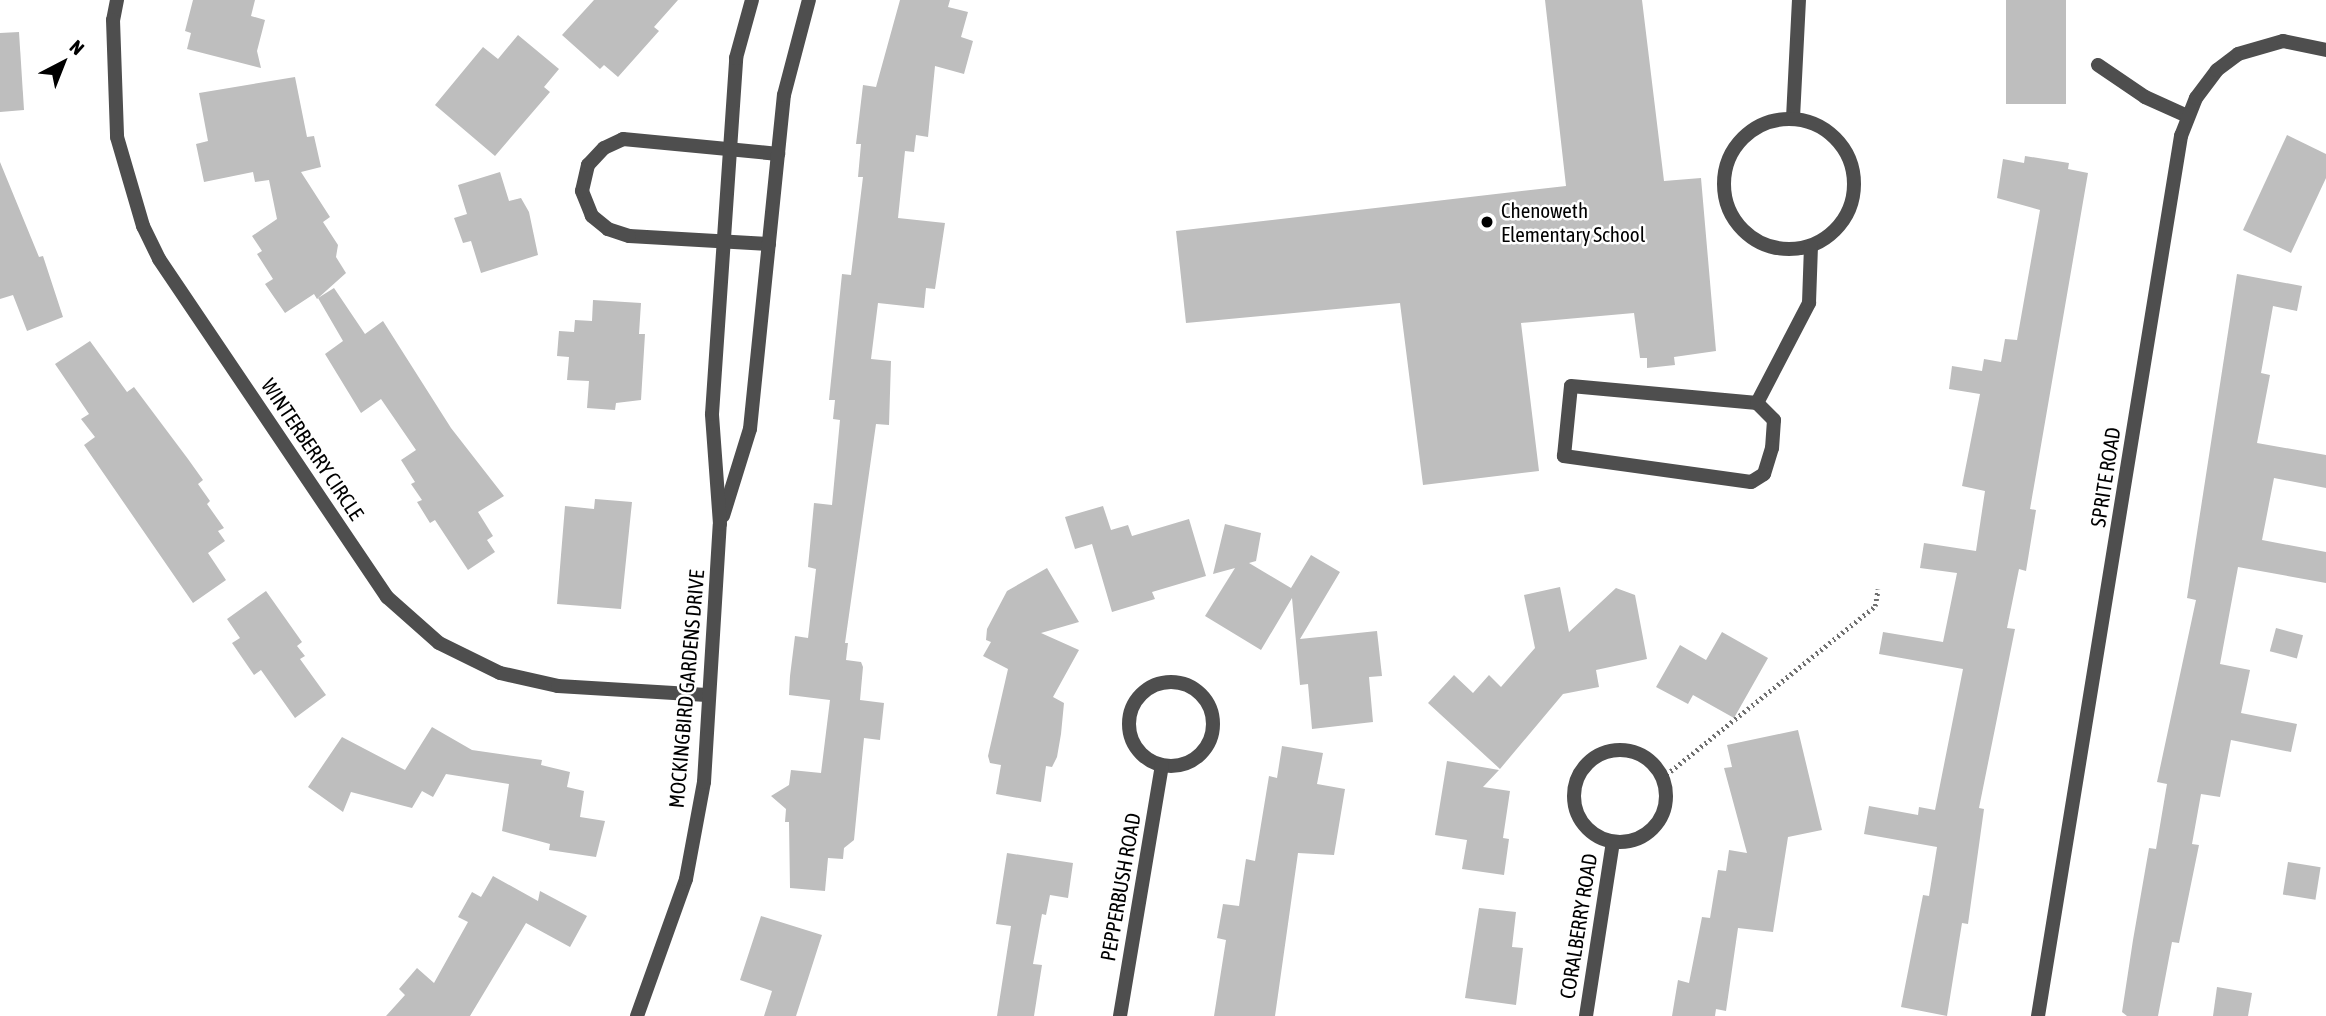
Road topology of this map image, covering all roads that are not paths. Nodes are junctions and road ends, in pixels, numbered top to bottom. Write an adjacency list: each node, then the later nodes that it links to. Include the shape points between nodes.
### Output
1 (117, 0): 16 (street, WINTERBERRY CIRCLE, via 113,20 117,137 143,226 159,259 387,597 439,643 500,673 558,686)
2 (752, 0): 9 (street, MOCKINGBIRD GARDENS DRIVE, via 736,58)
3 (809, 0): 10 (street, MOCKINGBIRD GARDENS DRIVE, via 785,95)
4 (1799, 0): 8 (street)
5 (2326, 50): 7 (street, SPRITE ROAD, via 2283,41 2238,54 2217,70)
6 (2098, 65): 7 (street, via 2145,97)
7 (2187, 116): 22 (street, SPRITE ROAD)
8 (1793, 118): 13 (street, via 1818,124 1839,140 1852,163 1855,188 1849,213 1833,234); 13 (street, via 1768,121 1746,134 1730,154 1723,179 1727,205 1740,227 1760,243 1785,250)
9 (730, 149): 10 (street); 11 (street, MOCKINGBIRD GARDENS DRIVE); 11 (street, via 623,139 604,148 588,165 582,191 593,216 608,229 629,236)
10 (778, 154): 12 (street, MOCKINGBIRD GARDENS DRIVE)
11 (723, 241): 12 (street); 15 (street, MOCKINGBIRD GARDENS DRIVE, via 712,414)
12 (769, 244): 15 (street, MOCKINGBIRD GARDENS DRIVE, via 750,429)
13 (1811, 246): 14 (street, via 1809,303)
14 (1757, 403): 14 (street, via 1571,386 1564,456 1751,482 1765,474 1772,448 1774,420)
15 (720, 524): 16 (street, MOCKINGBIRD GARDENS DRIVE)
16 (708, 695): 19 (street, MOCKINGBIRD GARDENS DRIVE, via 704,782 686,879)
17 (1162, 766): 17 (street, via 1195,760 1213,733 1207,701 1180,682 1147,688 1129,715 1135,748); 20 (street, PEPPERBUSH ROAD)
18 (1613, 842): 18 (street, CORALBERRY ROAD, via 1647,834 1660,821 1666,804 1662,778 1645,757 1628,751 1610,751 1581,771 1575,788 1583,823); 21 (street, CORALBERRY ROAD)
19 (637, 1016)
20 (1120, 1016)
21 (1586, 1016)
22 (2038, 1016)

